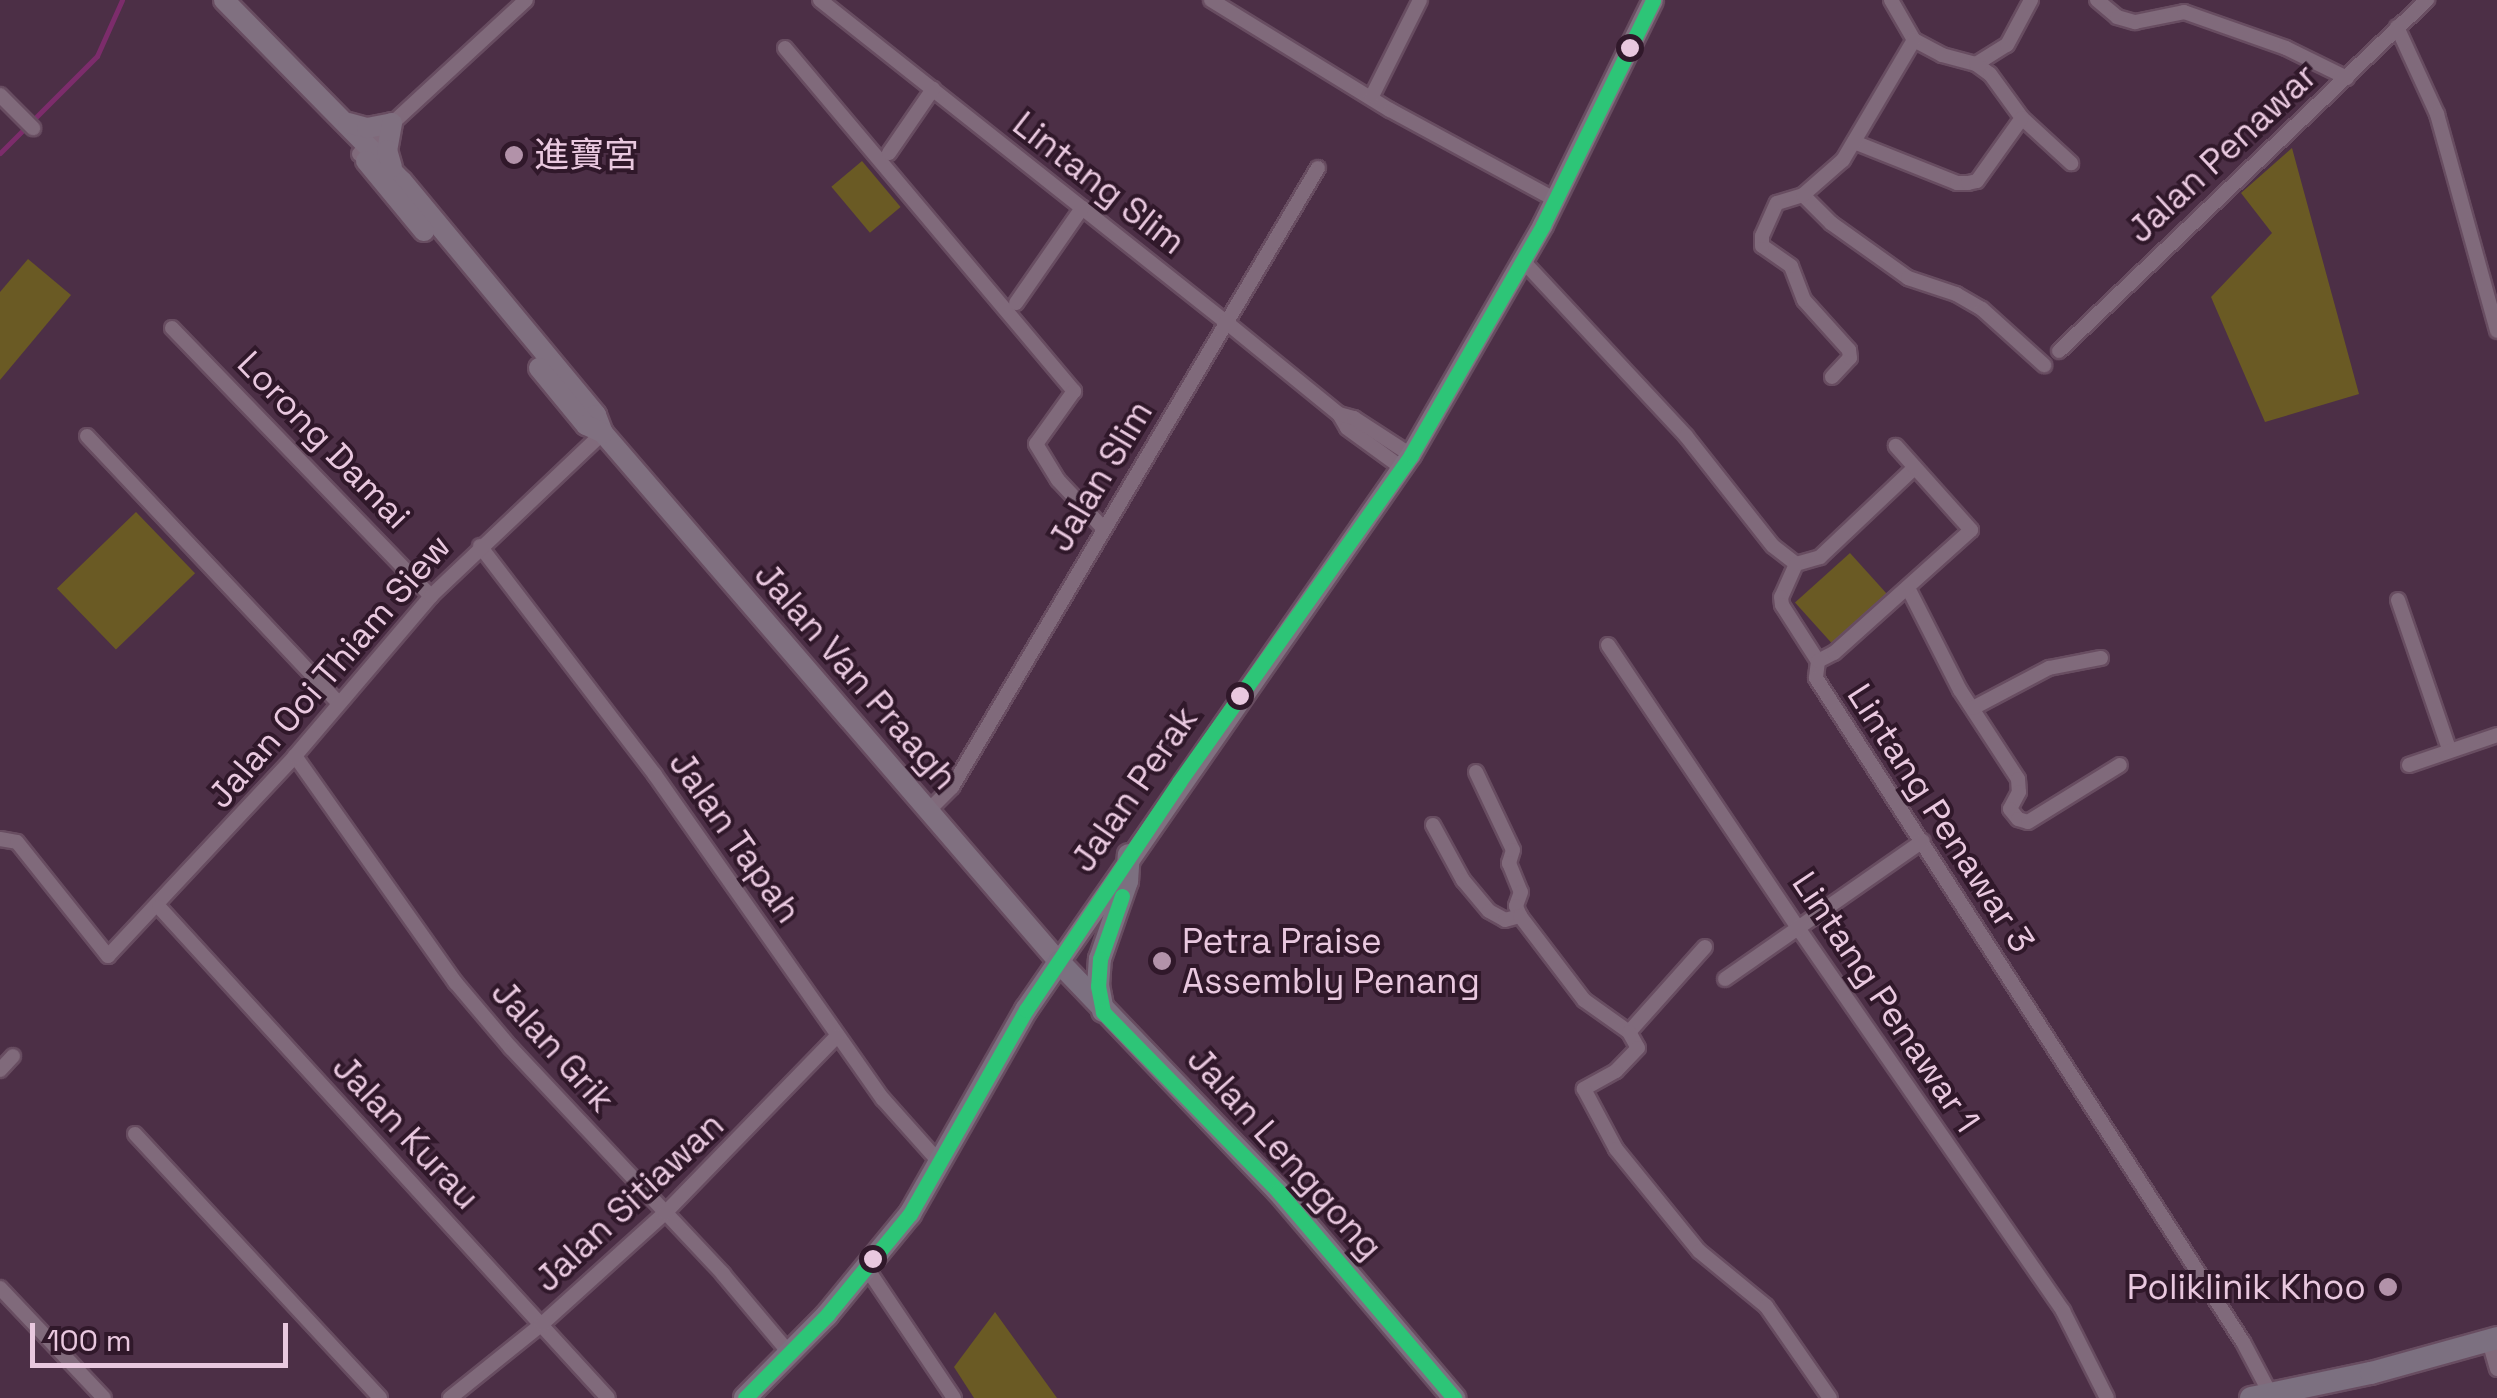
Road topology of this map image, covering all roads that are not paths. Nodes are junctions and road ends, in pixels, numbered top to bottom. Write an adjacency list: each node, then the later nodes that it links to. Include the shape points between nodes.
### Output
1 (206, 0): 25 (main road, Jalan Van Praagh)
2 (224, 0): 21 (main road, Jalan Van Praagh)
3 (526, 0): 22 (street)
4 (1211, 0): 19 (street)
5 (1420, 0): 19 (street)
6 (1653, 0): 31 (main road, Jalan Perak)
7 (1891, 0): 13 (street)
8 (2031, 0): 15 (street, via 2007,46)
9 (2097, 0): 16 (street, via 2117,18 2135,22 2184,12)
10 (2427, 0): 12 (street, Jalan Penawar)
11 (830, 3): 17 (street, Lintang Slim)
12 (2397, 27): 16 (street, Jalan Penawar); 37 (street, via 2436,114)
13 (1914, 40): 15 (street); 24 (street)
14 (786, 48): 46 (street, via 1074,391 1039,436 1038,450)
15 (1976, 64): 20 (street)
16 (2348, 78): 38 (street, Jalan Penawar)
17 (933, 89): 26 (street); 32 (street, Lintang Slim)
18 (0, 95): 23 (street)
19 (1372, 96): 31 (street)
20 (2022, 118): 24 (street, via 1977,182 1957,183); 27 (street)
21 (346, 122): 22 (main road, via 368,128); 25 (main road, Jalan Van Praagh)
22 (392, 122): 25 (street); 29 (main road, via 387,150)
23 (33, 128)
24 (1854, 142): 30 (street, via 1825,180)
25 (364, 149): 29 (main road, Jalan Van Praagh); 41 (main road, Jalan Van Praagh, via 586,425)
26 (890, 152)
27 (2071, 164)
28 (1318, 168): 35 (street, Jalan Slim)
29 (394, 172): 41 (main road, Jalan Van Praagh)
30 (1803, 195): 39 (street, via 1908,278 1982,310); 40 (street, via 1777,203 1760,241 1791,266 1804,300 1849,350 1850,358)
31 (1556, 200): 33 (main road, Jalan Perak)
32 (1082, 208): 34 (street); 35 (street, Lintang Slim)
33 (1523, 261): 44 (main road, Jalan Perak); 48 (street, via 1648,392 1773,546)
34 (1016, 304)
35 (1226, 322): 44 (street, Lintang Slim, via 1339,414 1347,428); 46 (street, Jalan Slim)
36 (172, 328): 50 (street, Lorong Damai)
37 (2497, 331)
38 (2059, 351)
39 (2044, 365)
40 (1832, 377)
41 (604, 432): 47 (street, Jalan Ooi Thiam Siew); 63 (main road, Jalan Van Praagh)
42 (86, 436): 55 (street)
43 (1896, 446): 45 (street)
44 (1406, 462): 67 (main road, Jalan Perak)
45 (1914, 468): 48 (street, via 1820,557); 49 (street, via 1970,530)
46 (1104, 529): 63 (street, Jalan Slim, via 952,787)
47 (480, 546): 50 (street, Jalan Ooi Thiam Siew); 76 (street, Jalan Tapah, via 645,760)
48 (1796, 564): 54 (street, Lintang Penawar 3, via 1782,606)
49 (1908, 588): 54 (street); 56 (street)
50 (431, 596): 55 (street, Jalan Ooi Thiam Siew)
51 (2398, 600): 58 (street)
52 (1608, 645): 70 (street, Lintang Penawar 1)
53 (2102, 658): 56 (street, via 2049,668)
54 (1818, 661): 66 (street, Lintang Penawar 3, via 1816,678)
55 (339, 704): 59 (street, Jalan Ooi Thiam Siew)
56 (1973, 708): 60 (street, via 2020,785 2010,804 2018,819 2028,822)
57 (2497, 735): 58 (street)
58 (2449, 749): 61 (street)
59 (295, 756): 68 (street, Jalan Ooi Thiam Siew); 81 (street, Jalan Grik, via 456,983)
60 (2120, 765)
61 (2409, 765)
62 (1476, 772): 69 (street, via 1514,852)
63 (929, 810): 72 (main road, Jalan Van Praagh)
64 (1433, 825): 69 (street, via 1488,911 1505,920)
65 (0, 839): 68 (street, Jalan Ooi Thiam Siew, via 18,842 108,956)
66 (1922, 841): 70 (street); 88 (street, Lintang Penawar 3, via 2243,1342)
67 (1130, 855): 72 (main road, Jalan Perak); 74 (main road, via 1128,881 1100,959)
68 (158, 907): 84 (street, Jalan Kurau)
69 (1520, 916): 75 (street, via 1584,1000)
70 (1798, 928): 73 (street); 97 (street, Lintang Penawar 1, via 2064,1310)
71 (1705, 947): 75 (street)
72 (1064, 967): 74 (main road, Jalan Lenggong); 80 (main road, Jalan Perak, via 1026,1010)
73 (1725, 979)
74 (1103, 1012): 95 (main road, Jalan Lenggong, via 1278,1190)
75 (1630, 1032): 96 (street, via 1638,1048 1616,1071 1584,1089 1596,1114 1699,1251 1766,1306)
76 (838, 1036): 80 (street, Jalan Tapah); 81 (street, Jalan Sitiawan)
77 (13, 1056): 78 (street)
78 (0, 1070)
79 (134, 1134): 90 (street)
80 (940, 1164): 82 (main road, Jalan Perak)
81 (665, 1213): 84 (street, Jalan Sitiawan); 86 (street, Jalan Grik)
82 (868, 1270): 86 (main road, Jalan Perak); 94 (street)
83 (0, 1288): 89 (street)
84 (542, 1324): 91 (street, Jalan Sitiawan); 92 (street, Jalan Kurau)
85 (2493, 1340): 87 (street); 88 (main road)
86 (791, 1355): 93 (main road, Jalan Perak)
87 (2497, 1369)
88 (2264, 1396)
89 (104, 1398)
90 (380, 1398)
91 (450, 1398)
92 (608, 1398)
93 (744, 1398)
94 (954, 1398)
95 (1454, 1398)
96 (1830, 1398)
97 (2107, 1398)

